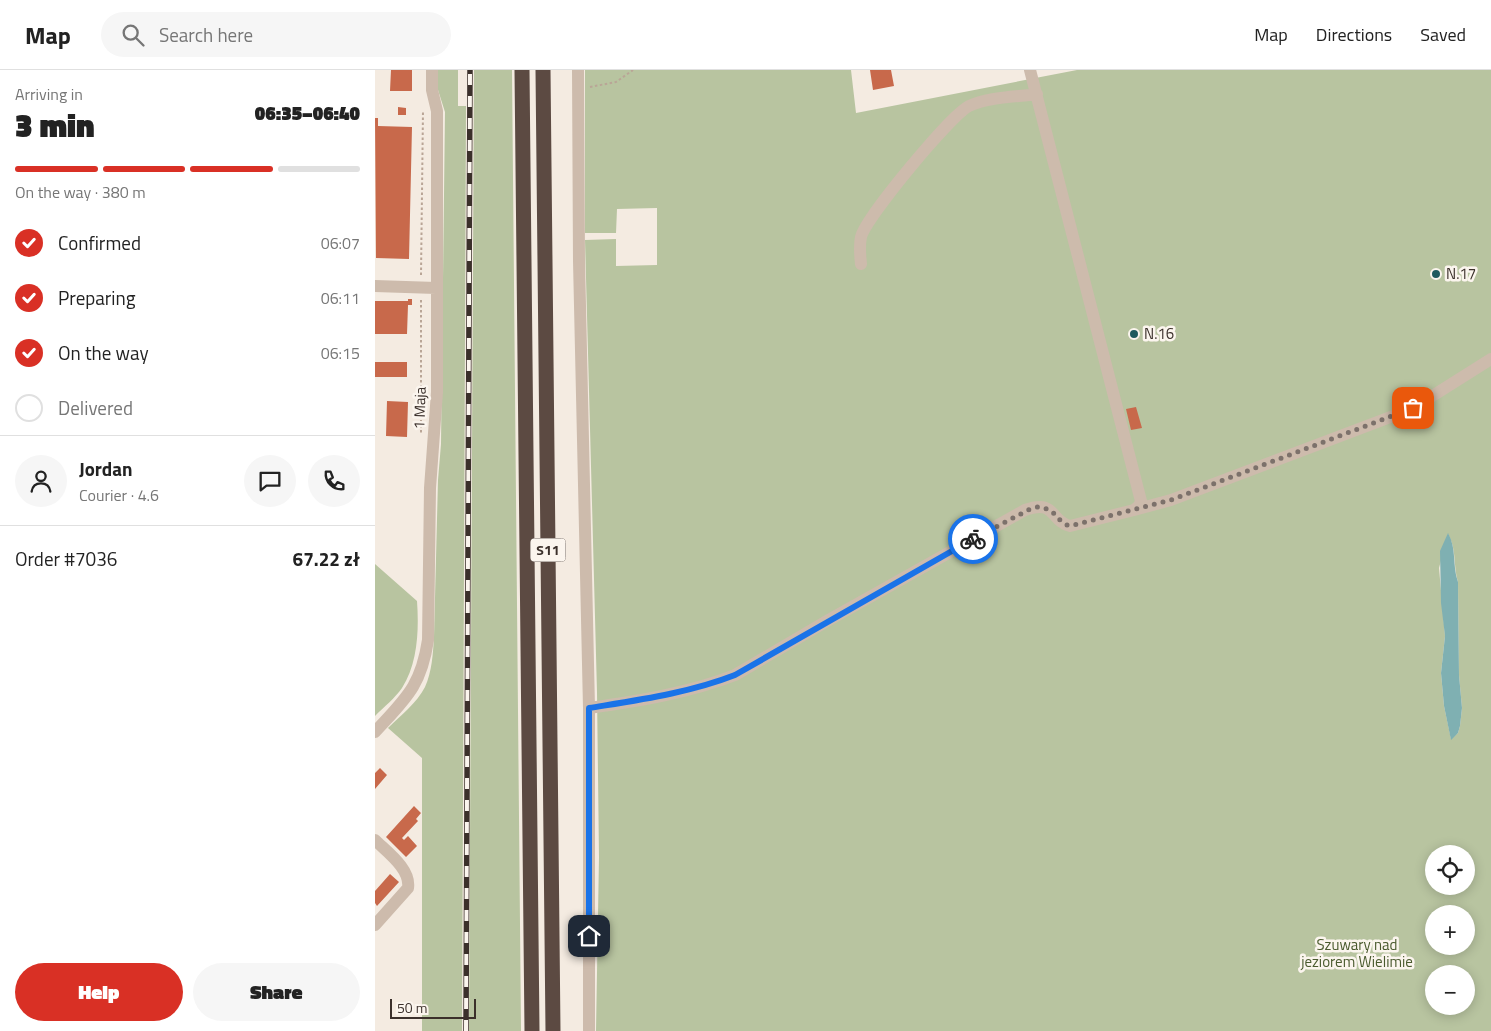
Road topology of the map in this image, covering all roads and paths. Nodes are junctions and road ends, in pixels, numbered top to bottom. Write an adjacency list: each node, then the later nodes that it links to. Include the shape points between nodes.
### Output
1 (432, 70): 13 (street, 1 Maja, via 437,111)
2 (523, 70): 21 (highway, S11)
3 (543, 70): 22 (highway, S11)
4 (578, 70): 7 (street)
5 (633, 70): 7 (path, via 607,85)
6 (1030, 70): 8 (street)
7 (577, 88): 17 (street)
8 (1037, 94): 10 (street, via 981,102 962,110 877,210 861,236); 16 (street, via 1141,501)
9 (423, 107): 12 (path)
10 (861, 264)
11 (375, 286): 12 (street)
12 (421, 288): 13 (street); 15 (path)
13 (436, 288): 18 (street, 1 Maja, via 437,392 430,488 428,640 416,684 409,696)
14 (1491, 359): 16 (street, via 1401,414 1171,500)
15 (421, 438)
16 (1134, 510): 17 (street, via 1070,526 1044,507 1025,510 735,675 643,700)
17 (589, 708): 23 (street)
18 (375, 731)
19 (375, 840): 20 (street, via 409,880 407,888)
20 (375, 925)
21 (531, 1031)
22 (553, 1031)
23 (589, 1031)

